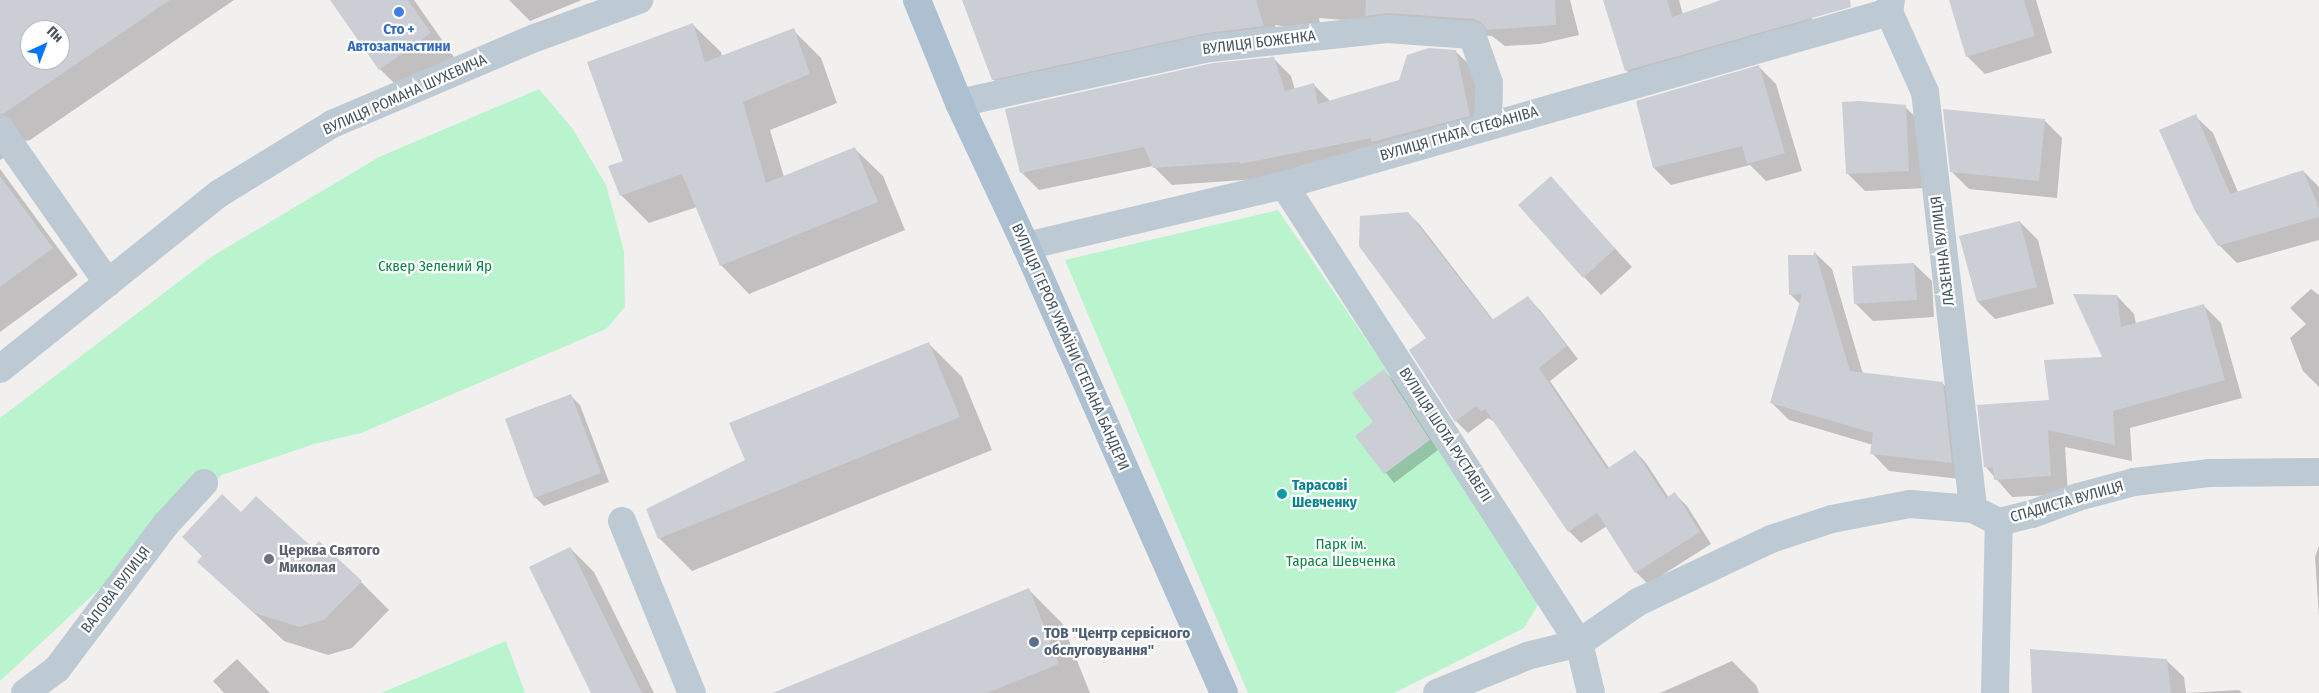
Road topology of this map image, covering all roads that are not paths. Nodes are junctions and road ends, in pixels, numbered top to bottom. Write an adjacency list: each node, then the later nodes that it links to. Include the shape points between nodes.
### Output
1 (639, 0): 9 (street, ВУЛИЦЯ РОМАНА ШУХЕВИЧА, via 535,38 332,124 220,193)
2 (917, 0): 4 (main road, ВУЛИЦЯ ГЕРОЯ УКРАЇНИ СТЕПАНА БАНДЕРИ)
3 (1890, 6): 5 (street, ВУЛИЦЯ ГНАТА СТЕФАНІВА); 13 (street, ЛАЗЕННА ВУЛИЦЯ, via 1925,92)
4 (960, 104): 5 (street, ВУЛИЦЯ БОЖЕНКА, via 1210,48 1387,29 1472,36 1489,82); 8 (main road, ВУЛИЦЯ ГЕРОЯ УКРАЇНИ СТЕПАНА БАНДЕРИ)
5 (1488, 125): 7 (street, ВУЛИЦЯ ГНАТА СТЕФАНІВА)
6 (0, 129): 9 (street)
7 (1284, 185): 8 (street, ВУЛИЦЯ ГНАТА СТЕФАНІВА); 16 (street, ВУЛИЦЯ ШОТА РУСТАВЕЛІ)
8 (1026, 246): 19 (main road, ВУЛИЦЯ ГЕРОЯ УКРАЇНИ СТЕПАНА БАНДЕРИ)
9 (108, 283): 10 (street, ВУЛИЦЯ РОМАНА ШУХЕВИЧА)
10 (3, 361)
11 (2319, 472): 15 (street, СПАДИСТА ВУЛИЦЯ, via 2246,471 2134,482)
12 (204, 483): 17 (street, ВАЛОВА ВУЛИЦЯ, via 166,524 57,669)
13 (1973, 508): 15 (street, СПАДИСТА ВУЛИЦЯ); 16 (street, СПАДИСТА ВУЛИЦЯ, via 1910,504 1832,519 1771,539 1638,602)
14 (622, 521): 18 (street)
15 (1999, 522): 22 (street)
16 (1579, 643): 20 (street, via 1527,656); 21 (street, ВУЛИЦЯ ШОТА РУСТАВЕЛІ)
17 (26, 693)
18 (692, 693)
19 (1224, 693)
20 (1437, 693)
21 (1591, 693)
22 (1995, 693)

